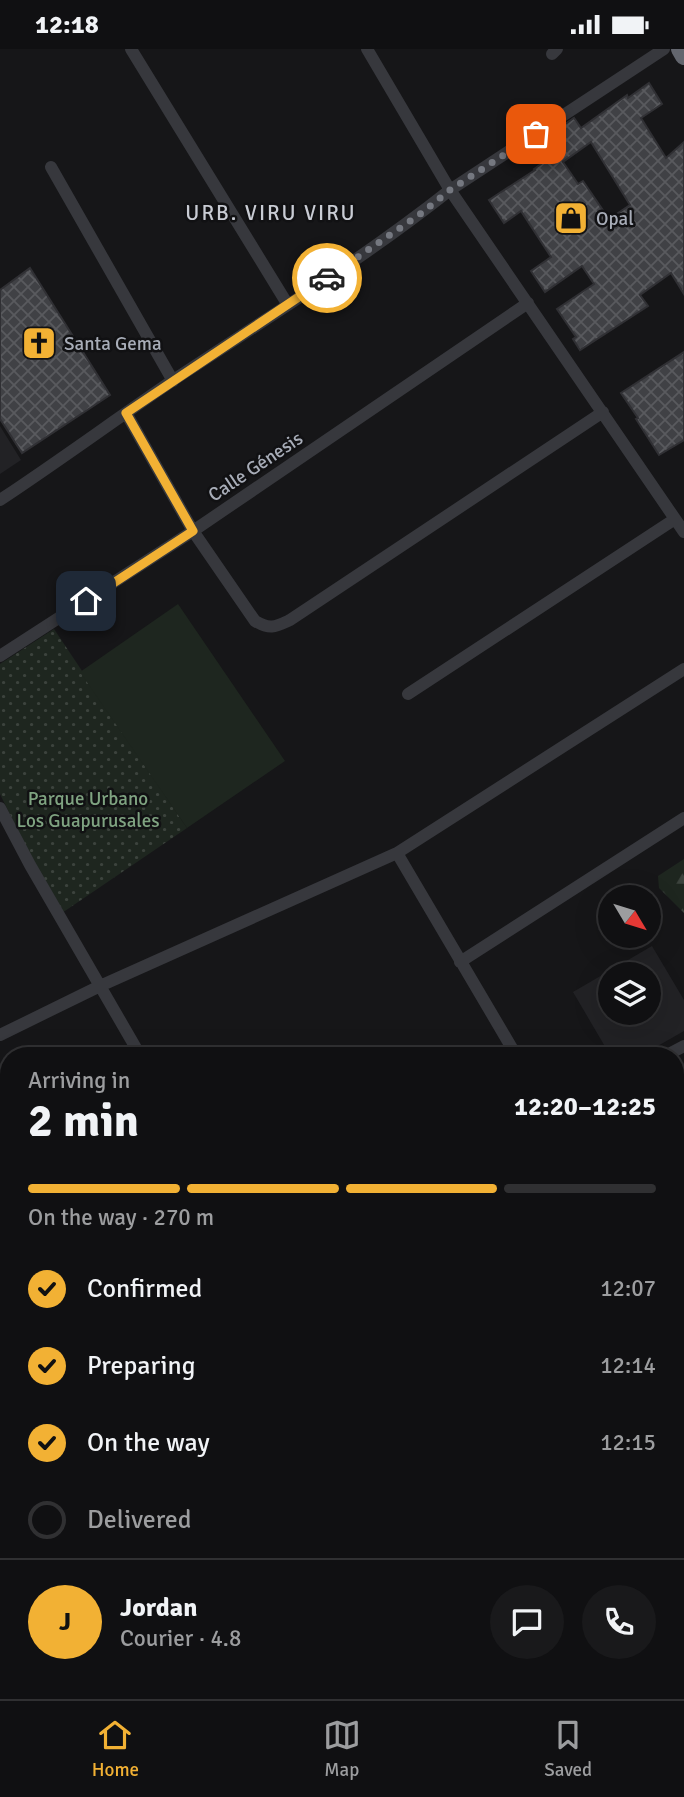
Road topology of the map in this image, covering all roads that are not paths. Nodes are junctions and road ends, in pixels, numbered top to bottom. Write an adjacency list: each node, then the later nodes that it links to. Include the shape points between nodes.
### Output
1 (131, 49): 9 (street)
2 (367, 49): 7 (street)
3 (664, 49): 7 (street)
4 (680, 49): 5 (highway)
5 (684, 55)
6 (51, 167): 10 (street)
7 (450, 190): 8 (street); 9 (street)
8 (528, 303): 11 (street); 15 (street, Calle Génesis)
9 (288, 305): 10 (street)
10 (173, 381): 12 (street)
11 (603, 412): 14 (street); 15 (street, via 278,626 265,627 255,621)
12 (126, 413): 13 (street); 15 (street)
13 (0, 500)
14 (675, 519): 16 (street); 19 (street)
15 (193, 531): 17 (street, Calle Génesis)
16 (684, 532)
17 (0, 656)
18 (684, 669): 22 (street)
19 (408, 694)
20 (0, 808): 24 (street)
21 (684, 818): 23 (street)
22 (397, 853): 23 (street); 24 (street)
23 (460, 962): 27 (street)
24 (100, 986): 25 (street); 26 (street)
25 (0, 1035)
26 (135, 1047)
27 (511, 1047)

